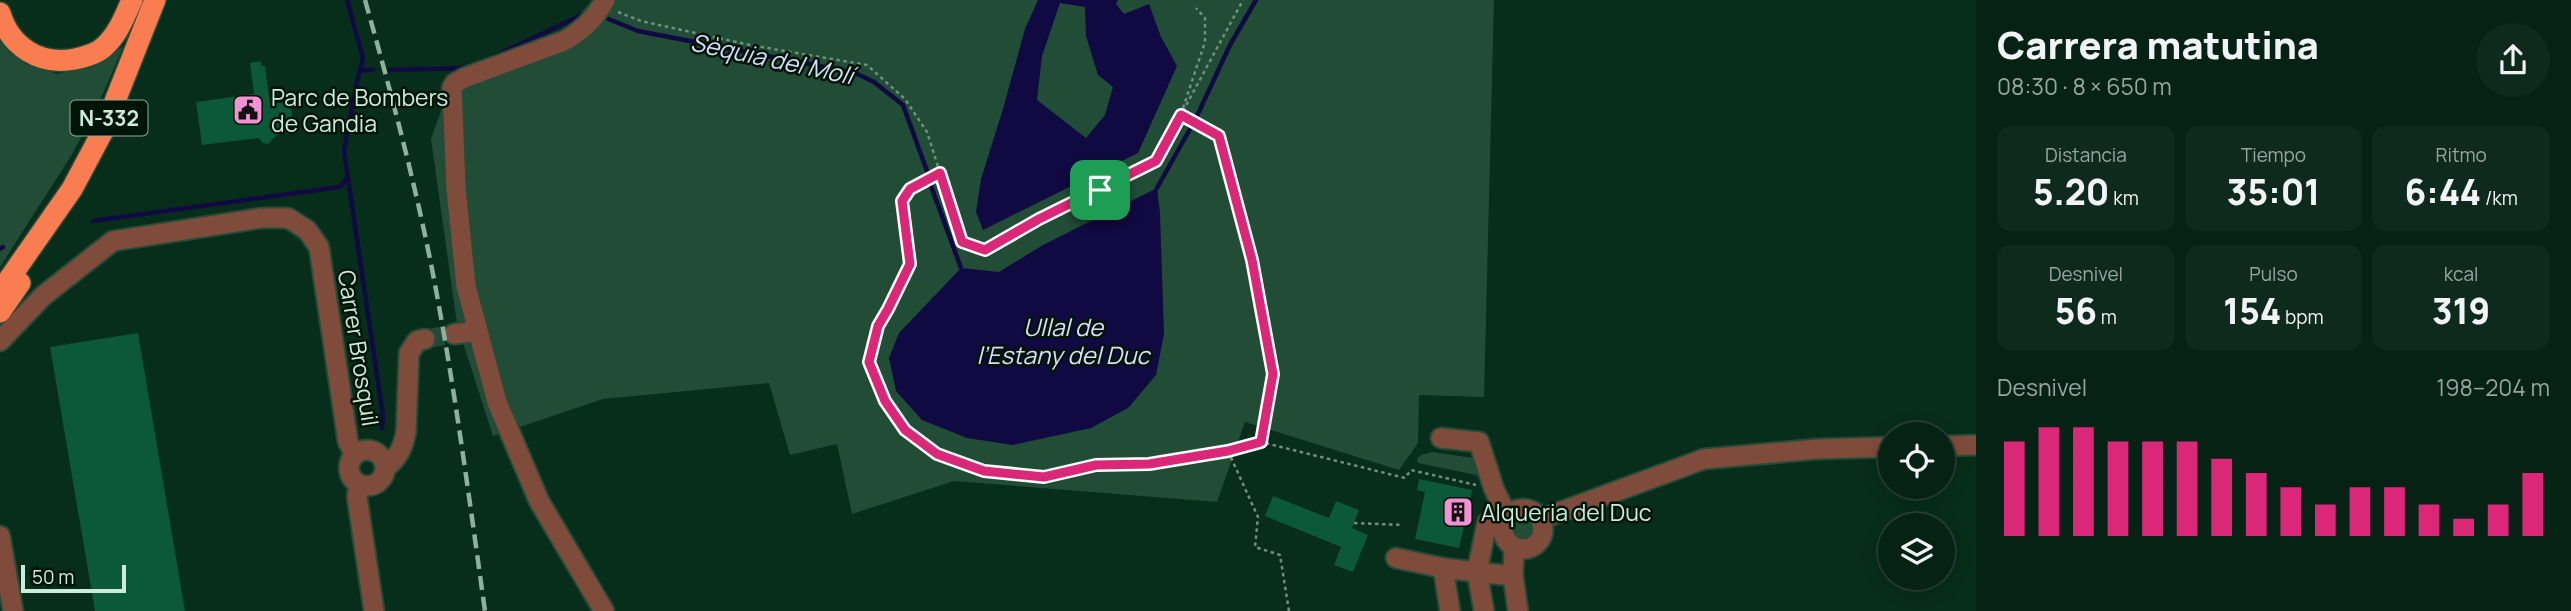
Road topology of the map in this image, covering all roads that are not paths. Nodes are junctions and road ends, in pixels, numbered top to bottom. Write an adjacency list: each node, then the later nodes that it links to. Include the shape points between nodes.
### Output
1 (132, 0): 4 (highway, via 103,48 71,60 42,59 29,53 4,27)
2 (155, 0): 5 (highway, N-332, via 104,130)
3 (604, 3): 8 (street, via 588,25 564,41 464,78 452,88 463,266)
4 (0, 13)
5 (47, 228): 6 (highway, N-332); 7 (highway, via 18,287)
6 (0, 292)
7 (0, 312)
8 (477, 331): 9 (street); 29 (street, via 497,402 539,501)
9 (454, 334)
10 (425, 339): 17 (street, via 417,341 409,353 404,445)
11 (0, 341): 16 (street, Carrer Brosquil, via 43,296 113,241 261,218 288,218 307,230 319,247 348,442)
12 (1441, 439): 20 (street, via 1479,442)
13 (1976, 445): 14 (street)
14 (1955, 446)
15 (1878, 447): 19 (street, via 1704,459)
16 (355, 454): 17 (street, via 372,451 382,458); 18 (street, via 349,471)
17 (385, 468): 18 (street, via 376,484)
18 (359, 485): 28 (street)
19 (1541, 519): 20 (street, via 1525,508); 22 (street, via 1543,531 1538,542 1527,549)
20 (1505, 520): 22 (street, via 1504,537); 25 (street, via 1487,523)
21 (0, 536): 27 (street)
22 (1514, 547): 26 (street)
23 (1396, 558): 24 (street)
24 (1443, 568): 25 (street); 30 (street)
25 (1477, 572): 26 (street); 31 (street)
26 (1513, 576): 32 (street)
27 (12, 611)
28 (374, 611)
29 (604, 611)
30 (1450, 611)
31 (1484, 611)
32 (1518, 611)

